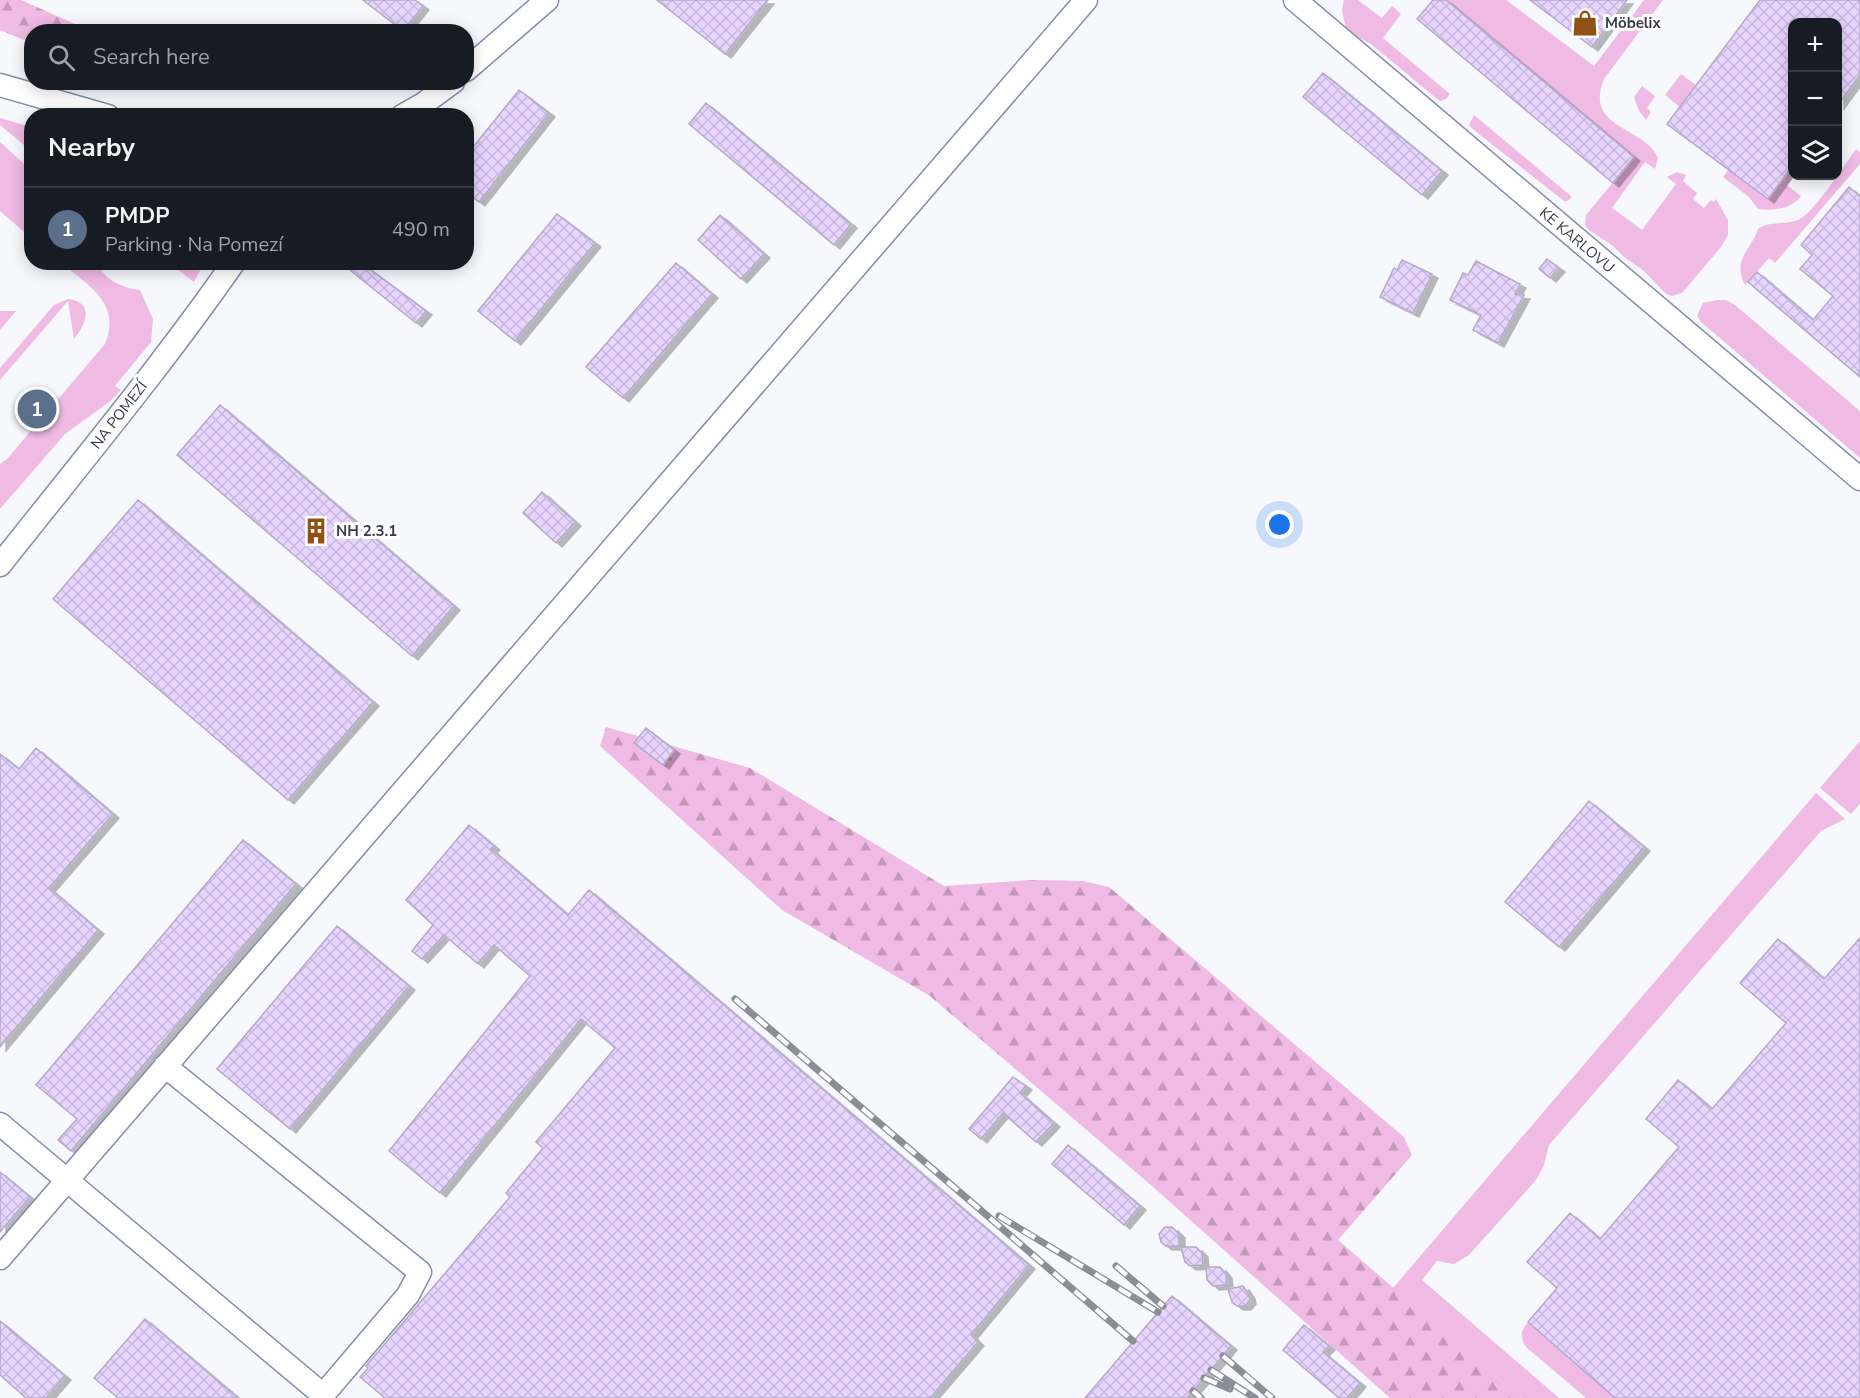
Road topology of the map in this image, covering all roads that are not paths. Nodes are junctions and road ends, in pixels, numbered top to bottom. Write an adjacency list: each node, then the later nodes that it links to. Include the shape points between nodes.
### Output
1 (547, 0): 4 (street)
2 (1086, 0): 12 (street)
3 (1295, 0): 10 (street, KE KARLOVU)
4 (474, 63)
5 (0, 85): 7 (street)
6 (442, 90): 8 (street)
7 (80, 108)
8 (416, 108)
9 (229, 270): 11 (street, NA POMEZÍ)
10 (1860, 479)
11 (0, 565)
12 (165, 1066): 14 (street); 14 (street, via 420,1272 408,1295 323,1395)
13 (0, 1124): 14 (street)
14 (67, 1180): 15 (street)
15 (0, 1258)

